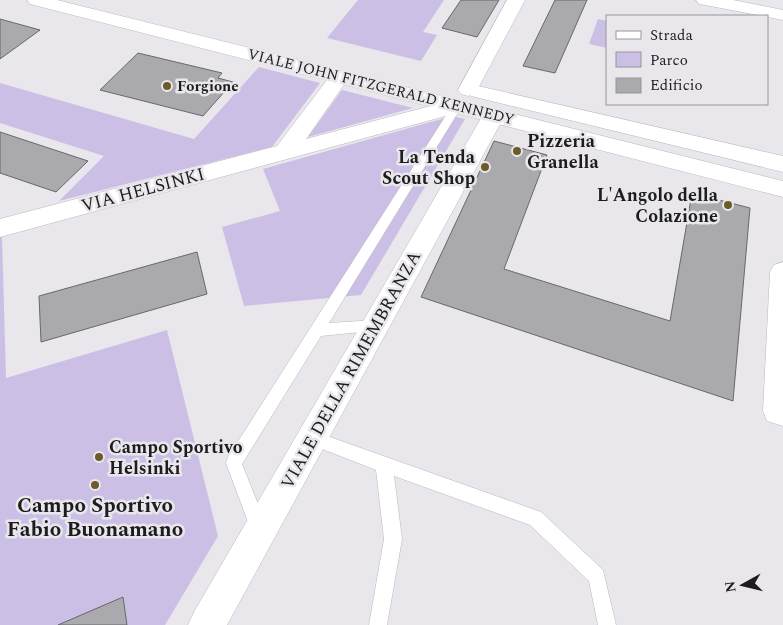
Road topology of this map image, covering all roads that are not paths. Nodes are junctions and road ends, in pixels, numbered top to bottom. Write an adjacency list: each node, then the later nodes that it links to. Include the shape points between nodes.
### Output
1 (36, 0): 5 (street, VIALE JOHN FITZGERALD KENNEDY)
2 (84, 0): 8 (street, VIALE JOHN FITZGERALD KENNEDY)
3 (516, 0): 8 (street)
4 (705, 0): 6 (street)
5 (63, 3): 7 (street, VIALE JOHN FITZGERALD KENNEDY)
6 (783, 15)
7 (340, 76): 8 (street, VIALE JOHN FITZGERALD KENNEDY); 10 (street)
8 (462, 98): 9 (street, VIALE JOHN FITZGERALD KENNEDY); 10 (street, VIA HELSINKI); 16 (lane)
9 (498, 106): 11 (street, VIALE JOHN FITZGERALD KENNEDY); 12 (street, VIALE JOHN FITZGERALD KENNEDY); 15 (street, VIALE DELLA RIMEMBRANZA)
10 (285, 152): 13 (street, VIA HELSINKI)
11 (783, 164)
12 (783, 189)
13 (0, 228)
14 (783, 272): 17 (street, via 778,411)
15 (376, 326): 16 (lane); 18 (street, VIALE DELLA RIMEMBRANZA)
16 (318, 330): 20 (lane, via 234,463)
17 (783, 412)
18 (313, 438): 19 (lane); 20 (street, VIALE DELLA RIMEMBRANZA)
19 (384, 465): 22 (lane, via 393,539); 23 (lane, via 536,518 597,576)
20 (260, 532): 21 (street, VIALE DELLA RIMEMBRANZA)
21 (207, 625)
22 (378, 625)
23 (607, 625)

